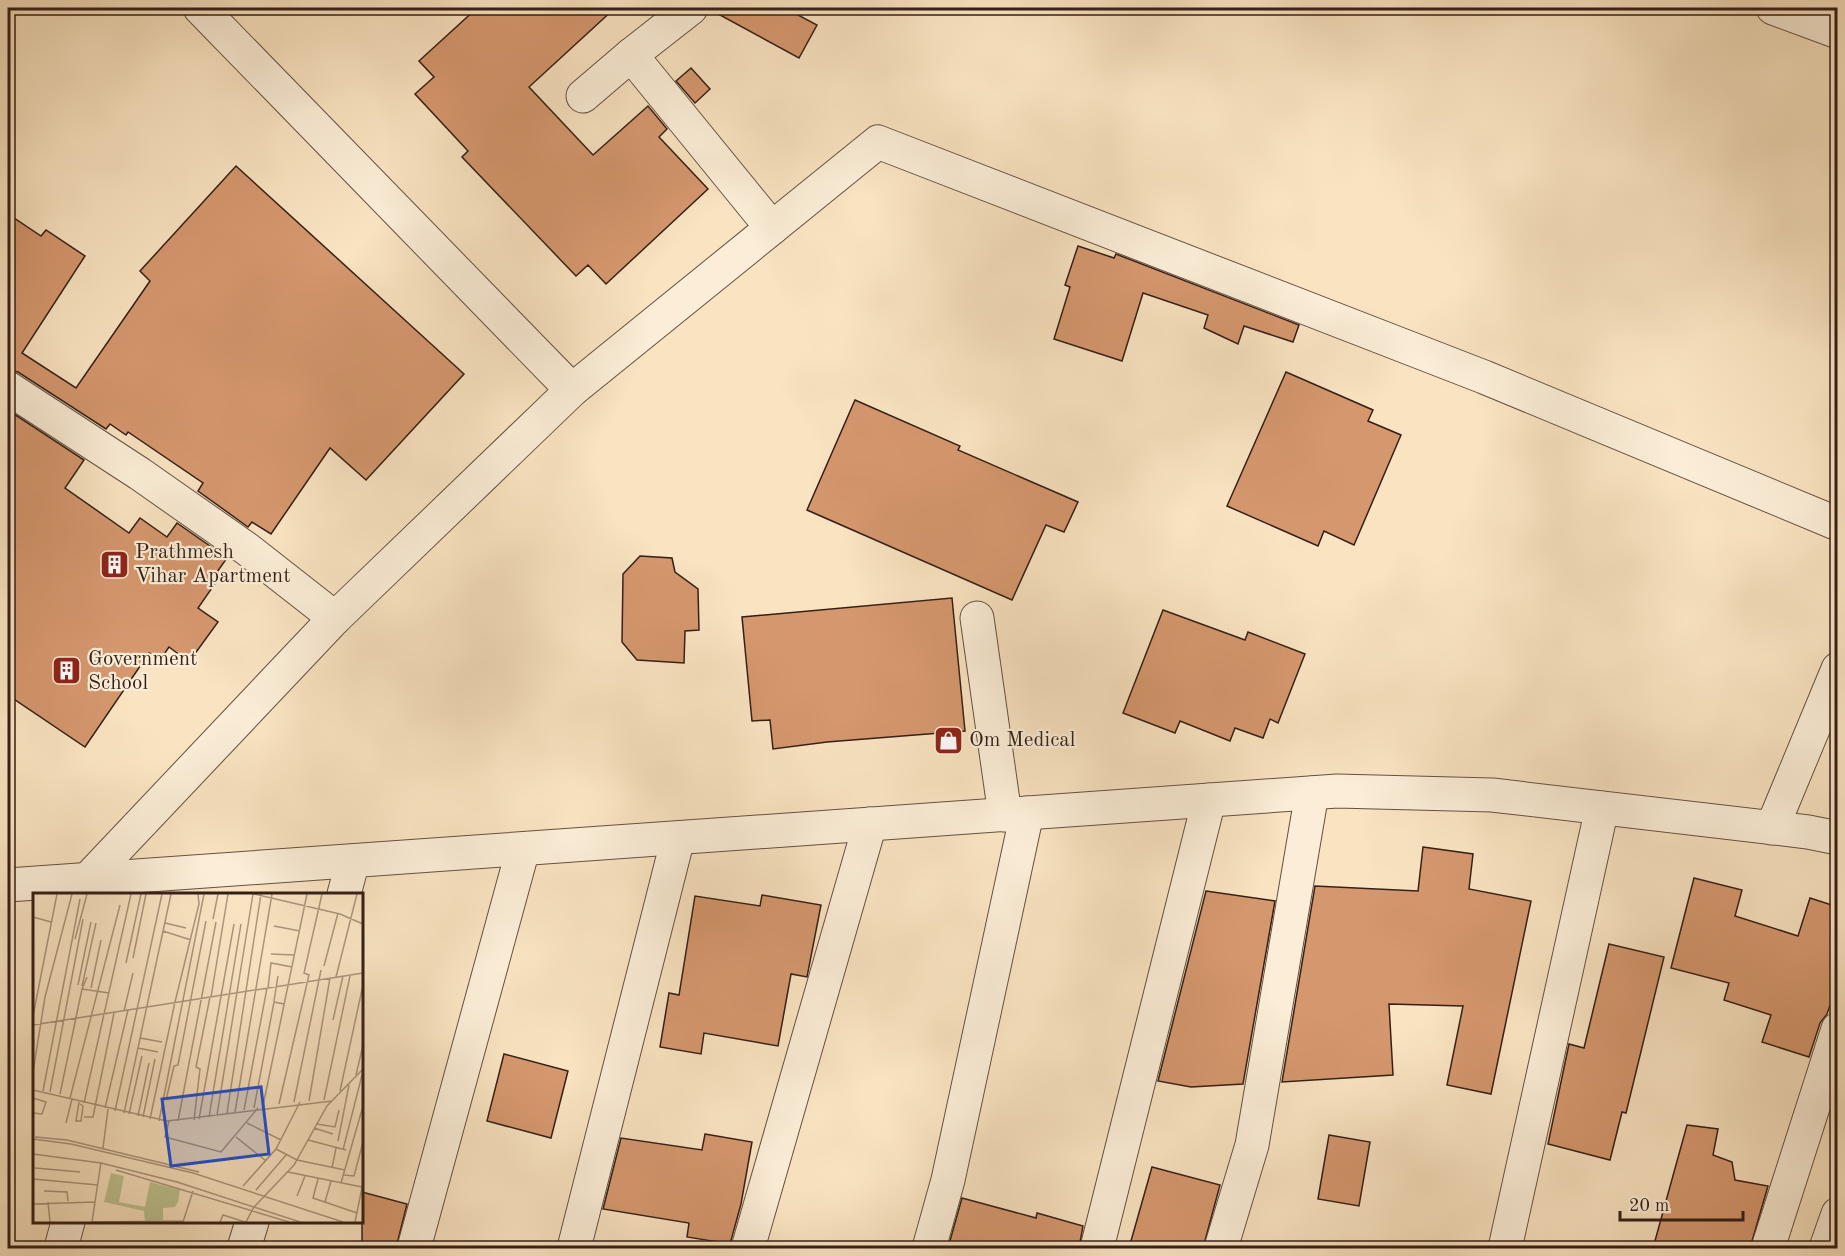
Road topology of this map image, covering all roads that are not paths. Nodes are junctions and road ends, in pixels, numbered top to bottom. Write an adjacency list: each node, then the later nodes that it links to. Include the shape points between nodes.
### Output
1 (200, 8): 9 (street)
2 (691, 8): 5 (street)
3 (1773, 8): 4 (street)
4 (1838, 32)
5 (631, 55): 6 (street); 7 (street)
6 (583, 96)
7 (772, 228): 9 (street); 10 (street, via 878,142 1484,377)
8 (8, 388): 11 (street, via 237,542)
9 (572, 390): 11 (street)
10 (1838, 524)
11 (335, 618): 24 (street)
12 (977, 618): 17 (street)
13 (1838, 669): 19 (street)
14 (1312, 793): 15 (street); 16 (street, via 1492,795); 39 (street, via 1252,1145)
15 (1209, 800): 17 (street); 38 (street)
16 (1602, 808): 19 (street); 40 (street)
17 (1016, 814): 18 (street); 37 (street, via 948,1180)
18 (870, 824): 20 (street); 36 (street)
19 (1772, 828): 21 (street)
20 (678, 838): 22 (street); 35 (street)
21 (1838, 838)
22 (523, 849): 23 (street); 34 (street)
23 (353, 861): 26 (street); 27 (street)
24 (87, 880): 25 (street); 26 (street)
25 (8, 885)
26 (161, 885)
27 (344, 893)
28 (1838, 1029): 41 (street)
29 (1838, 1214): 42 (street)
30 (67, 1223): 32 (street)
31 (251, 1223): 33 (street)
32 (61, 1248)
33 (244, 1248)
34 (414, 1248)
35 (574, 1248)
36 (748, 1248)
37 (929, 1248)
38 (1097, 1248)
39 (1221, 1248)
40 (1505, 1248)
41 (1768, 1248)
42 (1826, 1248)

